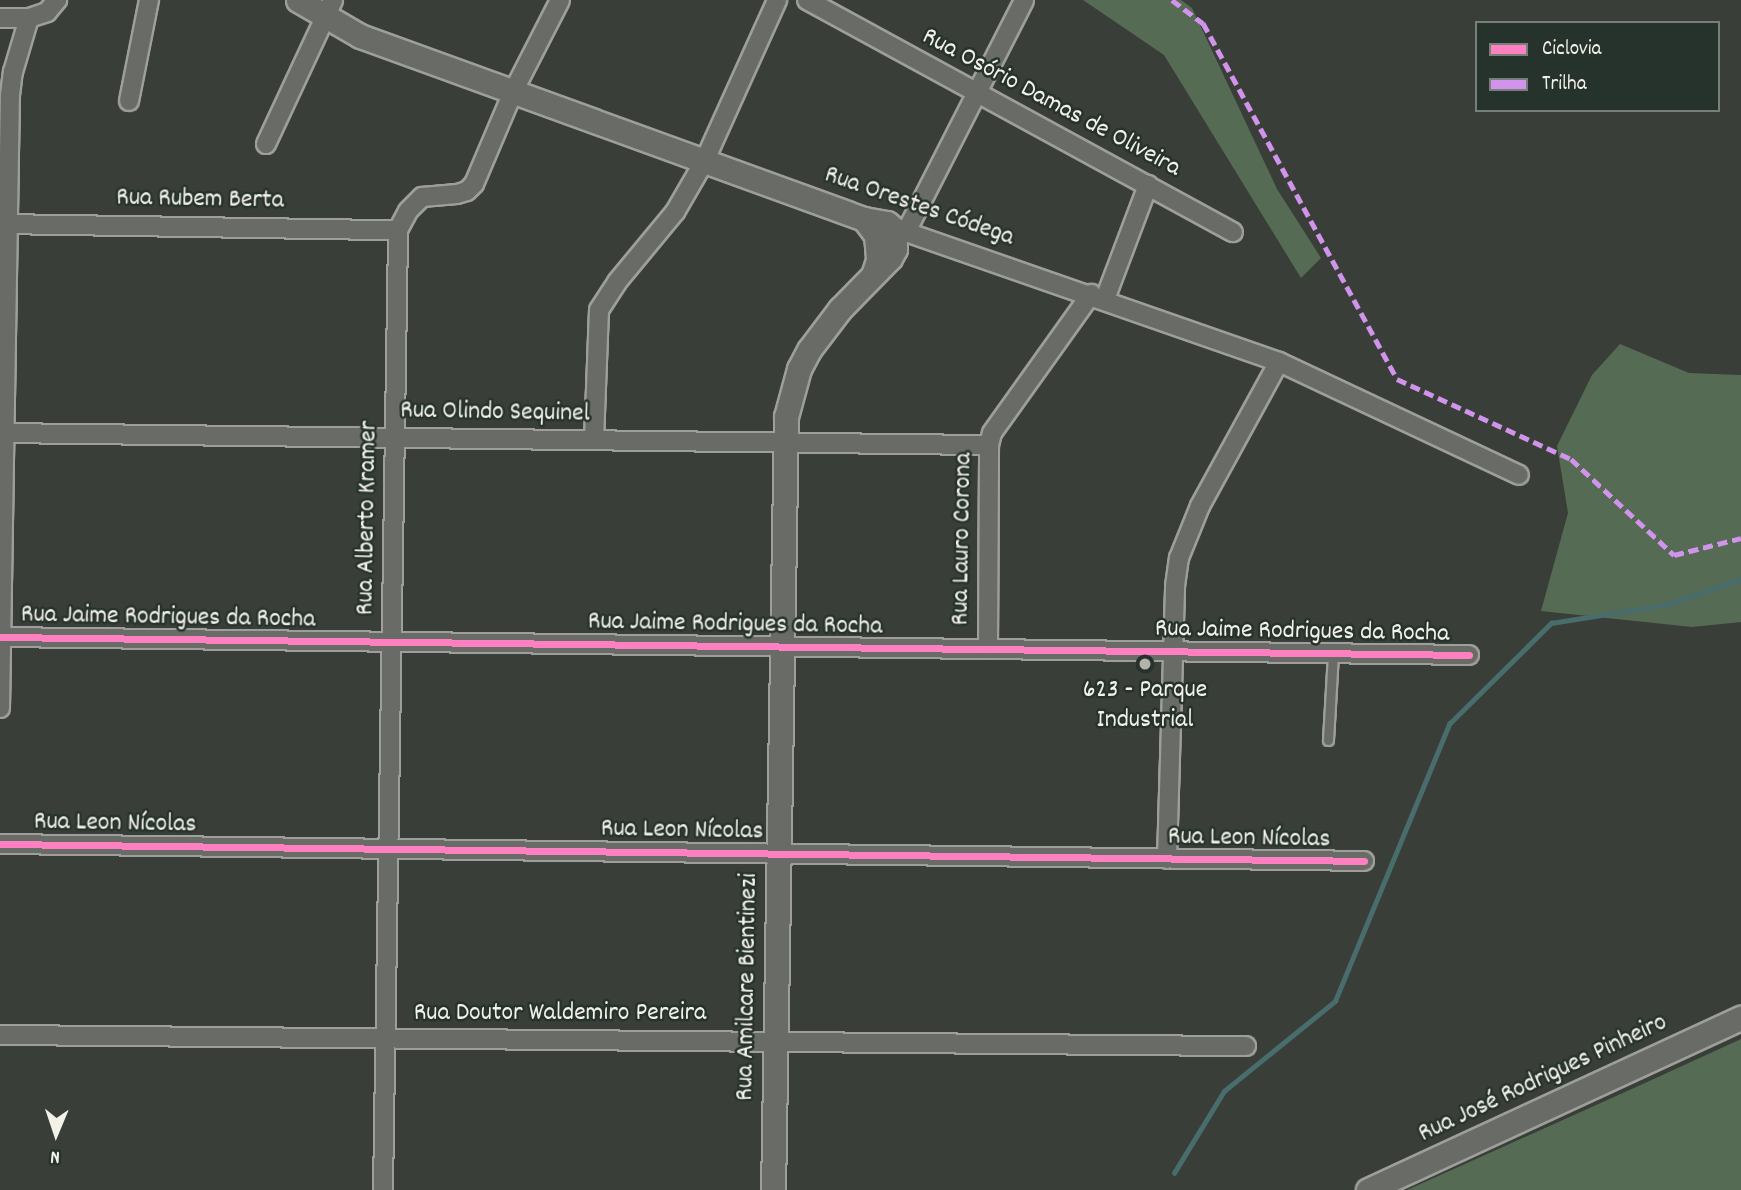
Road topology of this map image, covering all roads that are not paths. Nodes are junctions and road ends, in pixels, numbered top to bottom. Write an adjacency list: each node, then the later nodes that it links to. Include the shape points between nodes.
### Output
1 (57, 0): 10 (street, via 47,12)
2 (149, 0): 13 (street)
3 (298, 0): 8 (main road, Rua Orestes Códega)
4 (560, 0): 11 (street)
5 (777, 0): 15 (street)
6 (807, 0): 12 (street, Rua Osório Damas de Oliveira)
7 (1024, 0): 12 (street, Rua Amilcare Bientinezi)
8 (329, 9): 11 (main road, Rua Orestes Códega, via 360,36); 14 (street)
9 (0, 18): 10 (street)
10 (29, 18): 18 (street, via 11,83)
11 (513, 92): 15 (main road, Rua Orestes Códega); 19 (street, via 474,184 457,194 422,197)
12 (978, 93): 16 (street, Rua Osório Damas de Oliveira); 21 (street, Rua Amilcare Bientinezi)
13 (129, 101)
14 (266, 144)
15 (704, 162): 17 (main road, Rua Orestes Códega); 27 (street, via 675,212 599,310)
16 (1148, 185): 20 (street, Rua Osório Damas de Oliveira); 23 (street, Rua Lauro Corona)
17 (864, 219): 21 (main road, Rua Orestes Códega, via 887,223); 22 (main road, via 876,234)
18 (4, 224): 19 (street, Rua Rubem Berta); 25 (street)
19 (398, 230): 26 (street, Rua Alberto Kramer)
20 (1233, 232)
21 (901, 233): 22 (main road, Rua Amilcare Bientinezi, via 890,258); 23 (street, Rua Orestes Códega)
22 (874, 272): 28 (main road, Rua Amilcare Bientinezi, via 825,327 799,369 791,392)
23 (1098, 297): 24 (street, Rua Orestes Códega); 29 (street, Rua Lauro Corona, via 998,422)
24 (1279, 362): 30 (street, Rua Orestes Códega); 35 (street, via 1185,541 1176,574)
25 (2, 433): 26 (street, Rua Olindo Sequinel); 31 (street)
26 (395, 438): 27 (street, Rua Olindo Sequinel); 32 (street, Rua Alberto Kramer)
27 (594, 440): 28 (street, Rua Olindo Sequinel)
28 (785, 443): 29 (street, Rua Olindo Sequinel); 33 (main road, Rua Amilcare Bientinezi)
29 (989, 446): 34 (street, Rua Lauro Corona)
30 (1519, 475)
31 (1, 637): 32 (street, Rua Jaime Rodrigues da Rocha); 38 (street)
32 (392, 642): 33 (street, Rua Jaime Rodrigues da Rocha); 41 (street, Rua Alberto Kramer)
33 (781, 646): 34 (street, Rua Jaime Rodrigues da Rocha); 42 (main road, Rua Amilcare Bientinezi)
34 (988, 649): 35 (street, Rua Jaime Rodrigues da Rocha)
35 (1173, 651): 36 (street, Rua Jaime Rodrigues da Rocha); 43 (street)
36 (1333, 653): 37 (street, Rua Jaime Rodrigues da Rocha); 39 (lane)
37 (1469, 654)
38 (0, 709)
39 (1328, 740)
40 (0, 844): 41 (street, Rua Leon Nícolas)
41 (388, 849): 42 (street, Rua Leon Nícolas); 47 (street, Rua Alberto Kramer)
42 (778, 854): 43 (street, Rua Leon Nícolas); 48 (main road, Rua Amilcare Bientinezi)
43 (1167, 859): 44 (street, Rua Leon Nícolas)
44 (1364, 861)
45 (1741, 1018): 52 (main road, Rua José Rodrigues Pinheiro)
46 (0, 1035): 47 (street, Rua Doutor Waldemiro Pereira)
47 (385, 1039): 48 (street, Rua Doutor Waldemiro Pereira); 50 (street, Rua Alberto Kramer)
48 (775, 1042): 49 (street, Rua Doutor Waldemiro Pereira); 51 (main road, Rua Amilcare Bientinezi)
49 (1246, 1046)
50 (383, 1190)
51 (773, 1190)
52 (1368, 1190)

